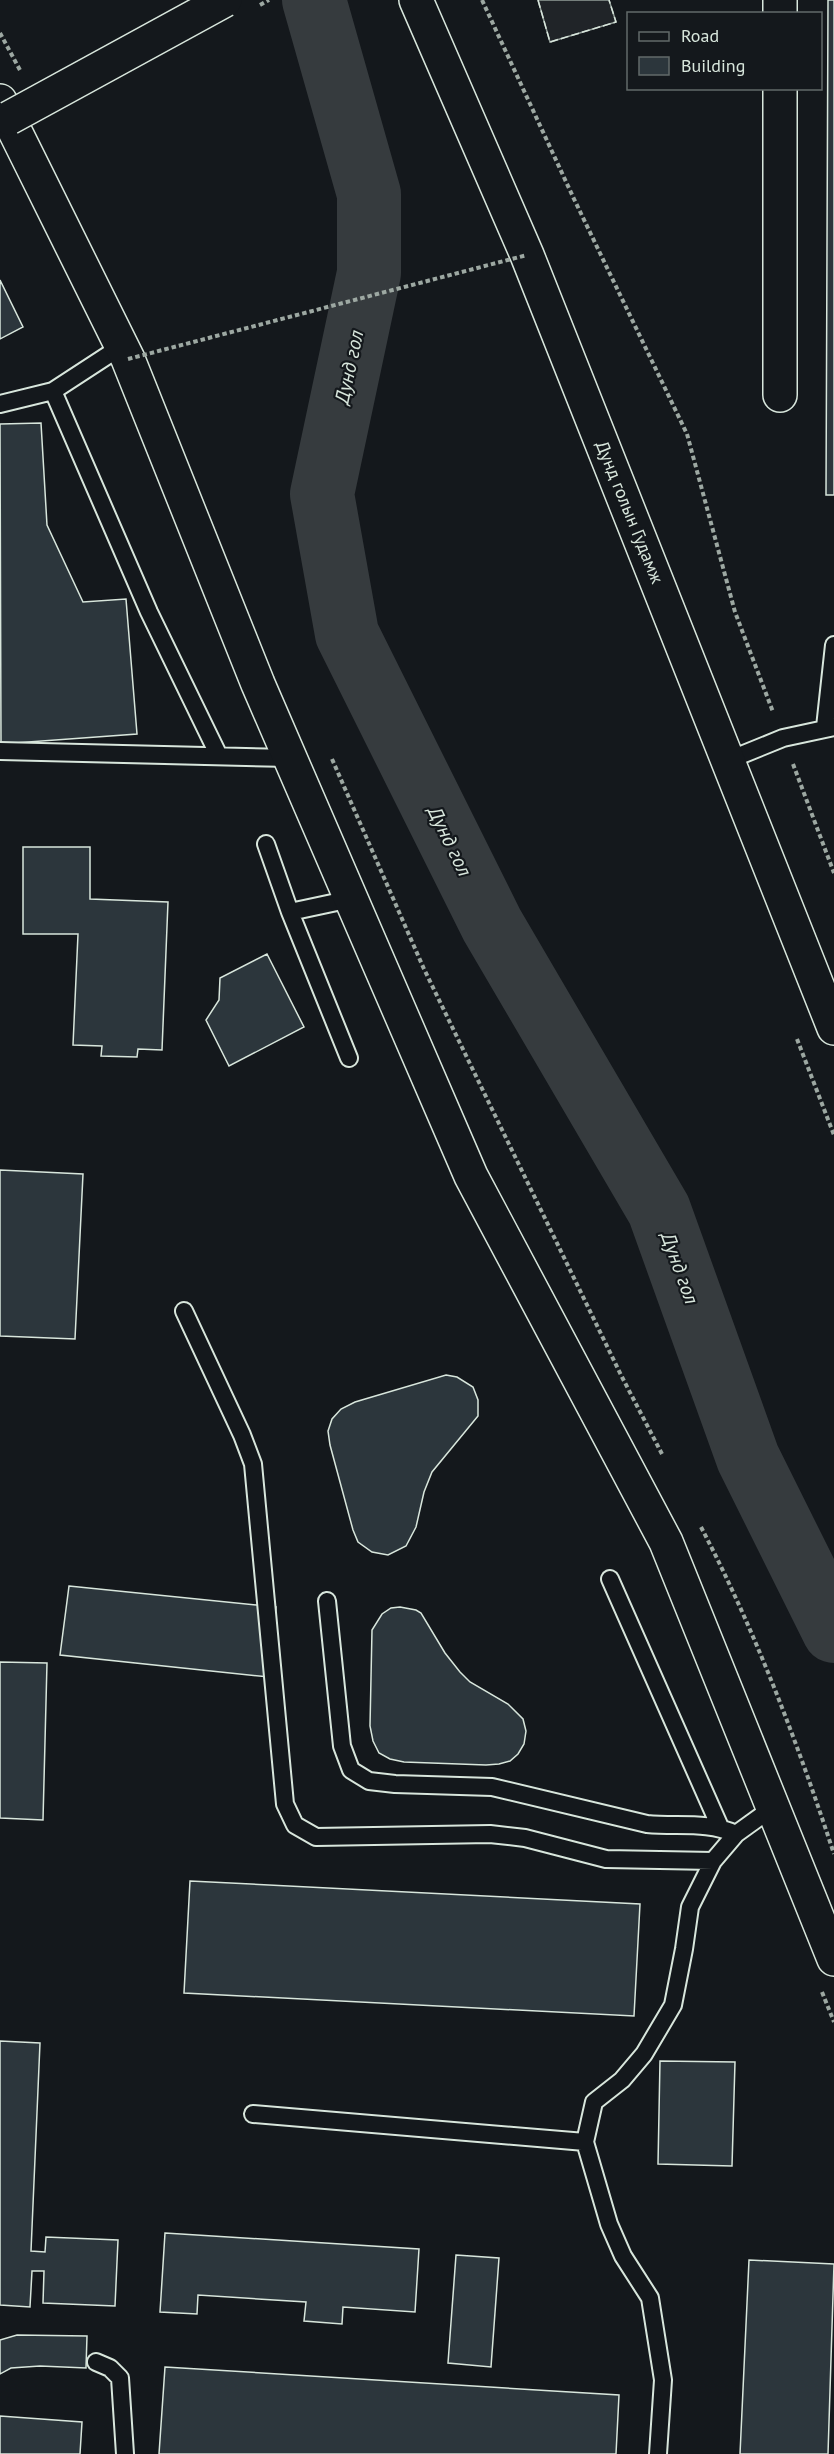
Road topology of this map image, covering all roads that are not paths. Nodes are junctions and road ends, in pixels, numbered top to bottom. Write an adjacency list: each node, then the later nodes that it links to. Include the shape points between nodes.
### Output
1 (225, 0): 4 (street, bridge)
2 (416, 0): 14 (street, Дунд голын Гудамж, via 527,255)
3 (780, 90): 7 (street)
4 (3, 114): 5 (street)
5 (139, 351): 6 (lane); 13 (street, via 258,684)
6 (53, 391): 8 (lane); 12 (lane, via 149,612)
7 (780, 395)
8 (0, 404)
9 (834, 645): 10 (lane)
10 (830, 727): 14 (lane, via 783,738)
11 (0, 751): 12 (lane)
12 (219, 756): 13 (lane)
13 (290, 758): 16 (street)
14 (729, 760): 18 (street, Дунд голын Гудамж)
15 (266, 844): 17 (lane)
16 (351, 899): 17 (lane); 23 (street, via 471,1176 666,1542)
17 (290, 912): 19 (lane)
18 (834, 1028)
19 (349, 1058)
20 (184, 1311): 26 (lane, via 253,1464 285,1804 295,1825 316,1837 490,1834 525,1838 606,1860)
21 (610, 1579): 24 (lane)
22 (327, 1602): 24 (lane, via 342,1746 351,1770 369,1781 492,1786 647,1824)
23 (772, 1808): 25 (lane); 27 (street)
24 (720, 1827): 25 (lane)
25 (736, 1834): 26 (lane)
26 (712, 1861): 29 (lane, via 690,1907 673,2005 644,2054 622,2080 594,2102)
27 (834, 1959)
28 (253, 2114): 29 (lane)
29 (585, 2142): 32 (lane, via 609,2224 623,2256 650,2298 663,2380)
30 (96, 2362): 31 (lane, via 120,2378)
31 (125, 2454)
32 (658, 2454)

